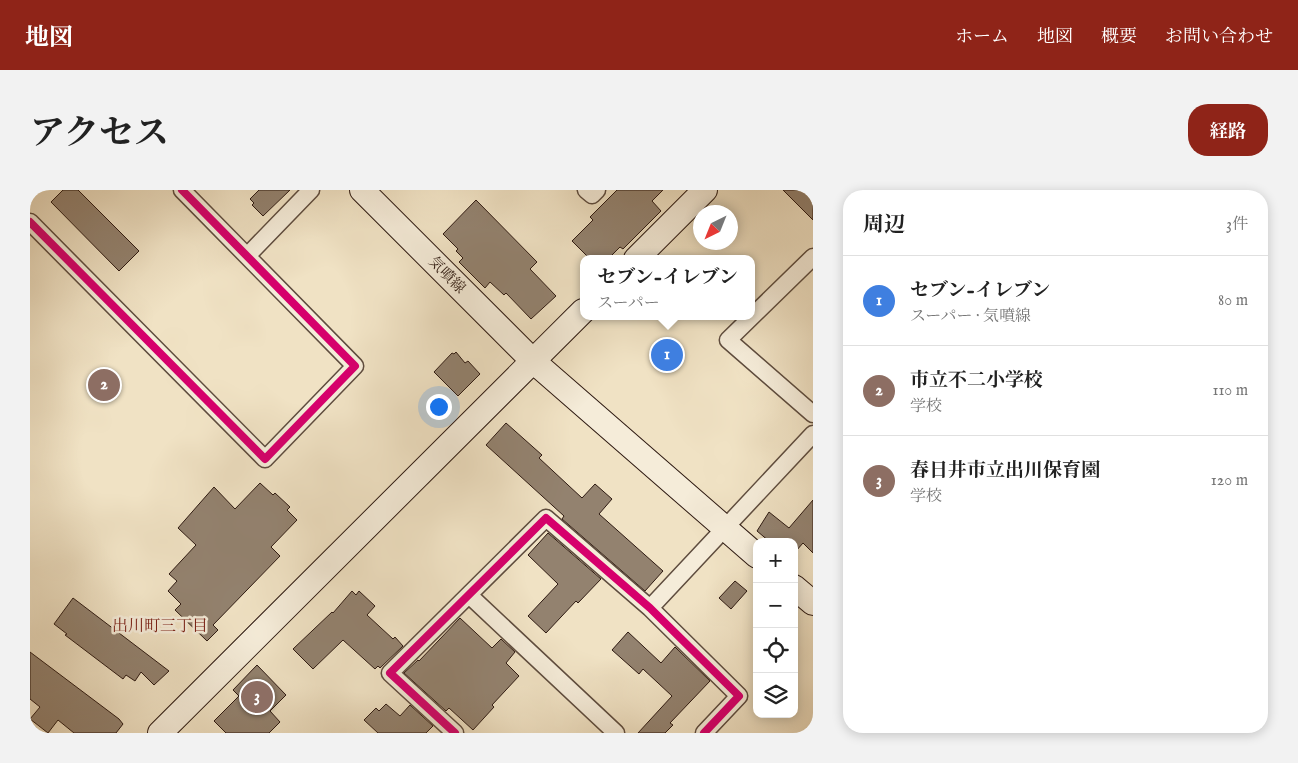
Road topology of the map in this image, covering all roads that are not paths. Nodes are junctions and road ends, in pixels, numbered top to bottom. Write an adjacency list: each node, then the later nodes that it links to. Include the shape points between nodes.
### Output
1 (182, 190): 9 (street)
2 (311, 190): 9 (street)
3 (362, 190): 14 (street, 気噴線)
4 (586, 190): 5 (street, via 592,196)
5 (597, 190)
6 (705, 190): 8 (street)
7 (30, 222): 9 (street, via 265,459 355,366)
8 (640, 255)
9 (248, 256)
10 (813, 257): 12 (street)
11 (580, 314): 14 (street)
12 (755, 314)
13 (748, 320): 15 (street, via 728,340)
14 (533, 361): 17 (street, 気噴線); 23 (street)
15 (813, 414)
16 (813, 434): 17 (street)
17 (726, 529): 18 (street, 気噴線); 22 (street)
18 (753, 553)
19 (798, 590): 21 (street)
20 (469, 595): 22 (street, via 546,518); 24 (street, via 390,674); 25 (street)
21 (813, 603)
22 (650, 608): 26 (street, via 739,696)
23 (160, 733)
24 (455, 733)
25 (616, 733)
26 (704, 733)

